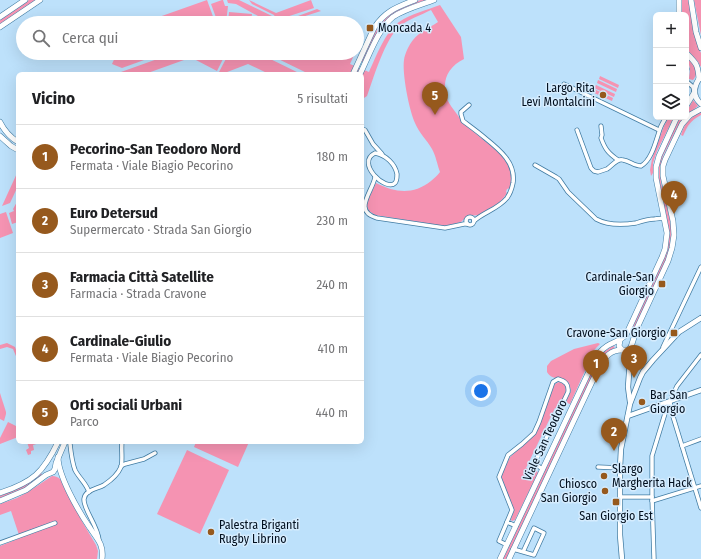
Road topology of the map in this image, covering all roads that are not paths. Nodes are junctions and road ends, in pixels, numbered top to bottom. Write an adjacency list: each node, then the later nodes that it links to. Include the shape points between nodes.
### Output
1 (25, 0): 8 (main road)
2 (40, 0): 10 (main road)
3 (415, 0): 13 (main road, via 396,7 382,18)
4 (434, 0): 17 (main road, via 391,19 379,34)
5 (679, 0): 7 (main road)
6 (691, 0): 12 (main road)
7 (678, 12)
8 (0, 16)
9 (16, 16): 11 (main road)
10 (16, 16)
11 (0, 27)
12 (701, 48)
13 (364, 49)
14 (689, 56): 18 (main road, via 698,68)
15 (359, 60): 16 (main road)
16 (354, 72)
17 (361, 72)
18 (699, 78): 19 (street); 22 (main road)
19 (689, 81)
20 (564, 84): 33 (street)
21 (689, 84): 22 (street)
22 (694, 91): 23 (main road); 24 (main road)
23 (689, 100)
24 (701, 104)
25 (469, 105): 47 (street, via 462,112 464,121 500,150 510,163 513,174 512,188 507,197 499,205)
26 (701, 109): 53 (main road, via 690,115 682,124 663,166 673,221 672,248)
27 (664, 120): 33 (street)
28 (676, 120): 46 (main road, via 656,167)
29 (0, 122): 35 (main road, via 5,131)
30 (601, 126): 40 (street, via 601,138 606,150)
31 (364, 130): 36 (street)
32 (577, 130): 40 (street, via 592,170 598,172)
33 (659, 130): 40 (street, via 657,140 644,165 638,166)
34 (0, 136): 37 (main road)
35 (16, 140)
36 (373, 144): 38 (street); 39 (street)
37 (16, 149)
38 (373, 154): 39 (street); 42 (street, via 369,158 369,165)
39 (383, 155): 43 (street, via 393,164 397,177 396,182 391,185)
40 (618, 160)
41 (535, 165): 46 (street, via 556,177 572,197 599,221 624,224)
42 (375, 177): 43 (street); 44 (street)
43 (380, 181): 44 (street)
44 (372, 186): 49 (street, via 364,204 371,216 438,228)
45 (467, 218): 47 (street); 48 (street); 49 (street)
46 (664, 218): 52 (main road, via 667,233 662,257 630,328)
47 (474, 219): 48 (street, via 471,225)
48 (468, 224): 49 (street)
49 (459, 225)
50 (701, 267): 54 (street)
51 (701, 318): 54 (street, via 679,332)
52 (621, 339): 53 (main road, via 629,338); 55 (main road, via 619,346); 64 (main road, Viale San Teodoro, via 599,352)
53 (632, 345): 55 (main road, via 628,350); 57 (street)
54 (663, 348): 59 (street, via 643,372)
55 (623, 350): 57 (street); 96 (main road, via 610,353 599,367)
56 (701, 355): 61 (street, via 677,386)
57 (630, 360): 58 (street)
58 (628, 387): 59 (street); 62 (street)
59 (636, 388): 62 (street)
60 (701, 390): 61 (street)
61 (670, 401): 65 (street); 71 (street); 87 (street, via 652,456)
62 (630, 404): 65 (street)
63 (563, 405): 64 (street); 78 (street, via 534,464); 90 (street, via 569,388 567,383 558,379 553,382 540,422 534,432 508,455 499,477 512,510)
64 (571, 409): 78 (main road, Viale San Teodoro)
65 (628, 416): 77 (street)
66 (701, 439): 71 (street)
67 (57, 444): 74 (main road)
68 (67, 444): 73 (main road)
69 (68, 444): 84 (street, via 75,471)
70 (122, 444): 75 (street)
71 (682, 446): 83 (street)
72 (155, 453): 75 (street)
73 (58, 457): 79 (main road); 80 (main road)
74 (46, 464): 79 (main road, via 54,464); 79 (main road, via 46,471); 85 (main road, via 27,482)
75 (121, 466): 84 (street, via 107,483)
76 (598, 467): 77 (street)
77 (620, 468): 86 (street)
78 (543, 469): 92 (main road, Viale San Teodoro)
79 (53, 470): 80 (main road); 81 (main road); 88 (main road, via 26,490)
80 (62, 473): 81 (main road)
81 (64, 480): 93 (main road, via 89,528)
82 (701, 486): 83 (street)
83 (695, 488): 87 (street); 89 (street)
84 (89, 492): 93 (street, via 85,496 85,506 99,534)
85 (0, 493)
86 (620, 497): 87 (street); 101 (street)
87 (652, 499): 102 (street)
88 (0, 500)
89 (701, 508)
90 (507, 522): 92 (street); 95 (street, via 498,541)
91 (55, 523): 94 (street)
92 (516, 526): 95 (main road, Viale San Teodoro)
93 (99, 541): 98 (main road)
94 (0, 543)
95 (507, 545): 99 (main road, Viale San Teodoro)
96 (513, 549): 97 (street); 100 (main road)
97 (523, 552): 97 (street, via 534,555 544,533 534,528)
98 (102, 559)
99 (500, 559)
100 (509, 559)
101 (622, 559)
102 (654, 559)

